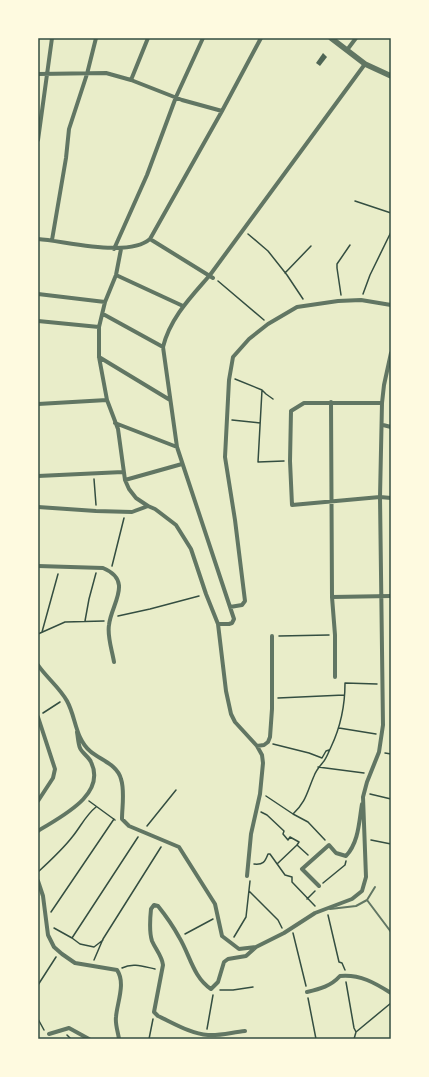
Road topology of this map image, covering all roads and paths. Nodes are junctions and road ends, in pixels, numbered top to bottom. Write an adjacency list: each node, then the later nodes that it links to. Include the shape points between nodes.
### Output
1 (52, 38): 12 (street)
2 (96, 38): 11 (street)
3 (148, 38): 14 (street)
4 (203, 38): 15 (street)
5 (261, 38): 16 (street)
6 (331, 38): 8 (street)
7 (356, 38): 8 (street)
8 (347, 50): 9 (street)
9 (365, 64): 13 (street); 20 (street)
10 (38, 74): 12 (street)
11 (87, 74): 12 (street); 14 (street, via 106,73); 24 (street, via 69,129)
12 (47, 75): 17 (street)
13 (391, 76)
14 (131, 80): 15 (street)
15 (176, 97): 16 (street); 27 (street, via 147,175)
16 (222, 111): 23 (street)
17 (38, 140)
18 (355, 201): 19 (path)
19 (391, 213)
20 (243, 230): 29 (path, via 268,251); 31 (street)
21 (391, 232): 34 (path, via 370,275)
22 (38, 239): 24 (street)
23 (150, 239): 28 (street, via 145,243); 31 (street)
24 (52, 240): 27 (street)
25 (350, 245): 35 (path, via 337,264)
26 (311, 246): 29 (path)
27 (114, 249): 28 (street)
28 (121, 249): 30 (street)
29 (285, 273): 37 (path)
30 (116, 275): 36 (street); 39 (street)
31 (212, 276): 39 (street); 42 (path)
32 (38, 294): 36 (street)
33 (391, 299): 38 (street)
34 (362, 300): 35 (street); 38 (street)
35 (342, 301): 37 (street)
36 (105, 302): 40 (street)
37 (307, 305): 42 (street, via 297,307)
38 (389, 305)
39 (183, 306): 44 (street, via 173,321)
40 (103, 314): 43 (street); 44 (street)
41 (38, 321): 43 (street)
42 (268, 324): 47 (street, via 249,339 233,357)
43 (99, 327): 46 (street)
44 (163, 347): 51 (street)
45 (391, 353): 53 (street)
46 (99, 357): 50 (street); 51 (street)
47 (230, 377): 48 (path); 55 (street)
48 (262, 390): 49 (path); 57 (path)
49 (273, 399)
50 (107, 400): 54 (street); 56 (street)
51 (170, 400): 60 (street)
52 (331, 402): 53 (street); 61 (street, via 304,403 292,412); 69 (street)
53 (382, 403): 58 (street)
54 (38, 404)
55 (227, 420): 57 (path); 82 (street, via 225,457 245,601 242,605)
56 (115, 423): 60 (street); 63 (street)
57 (260, 423): 61 (path, via 258,462)
58 (383, 425): 59 (street); 67 (street)
59 (391, 427)
60 (177, 447): 62 (street)
61 (290, 461): 69 (street, via 292,505)
62 (182, 464): 66 (street); 82 (street)
63 (123, 472): 64 (street); 66 (street)
64 (94, 473): 65 (street); 72 (path)
65 (38, 476)
66 (125, 480): 70 (street, via 136,498)
67 (380, 497): 68 (street); 69 (street); 79 (street)
68 (391, 498)
69 (331, 501): 81 (street)
70 (148, 506): 73 (street); 78 (street, via 169,518 183,535 191,549)
71 (38, 507): 72 (street)
72 (96, 511): 73 (street)
73 (125, 512): 77 (path)
74 (38, 566): 75 (street)
75 (60, 566): 76 (street); 86 (path)
76 (97, 568): 77 (street); 84 (path)
77 (110, 571): 83 (street, via 119,586)
78 (206, 594): 83 (path); 85 (street)
79 (381, 596): 80 (street); 81 (street); 93 (street)
80 (391, 596)
81 (332, 597): 88 (street)
82 (230, 607): 85 (street, via 234,619 232,623)
83 (110, 619): 84 (path); 90 (street, via 108,626)
84 (85, 621): 86 (path, via 65,622)
85 (218, 624): 102 (street, via 231,714 235,722)
86 (42, 632): 87 (path)
87 (38, 634)
88 (335, 635): 89 (path); 92 (street)
89 (272, 636): 95 (street)
90 (114, 662)
91 (38, 665): 96 (street)
92 (335, 677)
93 (382, 684): 94 (path, via 345,684); 100 (street)
94 (345, 695): 95 (path); 98 (path, via 344,712)
95 (272, 698): 101 (street)
96 (66, 699): 97 (path); 99 (street)
97 (38, 716): 111 (street, via 55,769 53,778)
98 (339, 728): 100 (path); 103 (path)
99 (76, 730): 109 (street, via 80,748 91,762 94,775 93,786); 116 (street, via 89,750 115,769 121,779 122,819 129,826)
100 (382, 734): 105 (street)
101 (268, 742): 102 (street); 103 (path, via 322,758)
102 (258, 746): 107 (street, via 263,763)
103 (330, 749): 104 (path)
104 (318, 767): 105 (path); 114 (path, via 307,796)
105 (371, 773): 108 (street)
106 (176, 790): 116 (path)
107 (260, 794): 113 (street); 114 (path, via 269,797)
108 (364, 795): 110 (path); 117 (street); 122 (street, via 357,836)
109 (85, 798): 112 (path); 115 (street, via 70,811)
110 (391, 799)
111 (38, 801)
112 (96, 807): 126 (path, via 88,813 72,837); 135 (path, via 114,819 48,917)
113 (256, 809): 120 (path, via 267,815 284,831 283,834 288,840 290,837 299,842); 124 (street)
114 (293, 814): 121 (path, via 308,822)
115 (38, 830)
116 (142, 832): 118 (street); 143 (path)
117 (365, 838): 119 (path); 134 (street, via 366,877 362,891 352,899)
118 (165, 841): 137 (street, via 179,847 215,904); 144 (path)
119 (391, 844)
120 (297, 845): 123 (path); 125 (path)
121 (329, 845): 122 (street, via 336,853 342,855 346,856); 123 (street)
122 (350, 852): 129 (path, via 345,865)
123 (312, 860): 129 (street, via 302,869)
124 (248, 864): 125 (path, via 260,865 270,854); 127 (street)
125 (277, 864): 132 (path, via 285,875 292,877 292,882)
126 (38, 872)
127 (247, 876): 131 (path, via 251,876)
128 (38, 880): 135 (street)
129 (319, 886): 132 (path)
130 (375, 887): 133 (lane)
131 (248, 891): 141 (path, via 278,920); 145 (path, via 246,917)
132 (307, 899): 136 (path, via 315,907)
133 (367, 900): 134 (lane, via 356,906); 140 (lane)
134 (326, 910): 136 (street)
135 (45, 911): 147 (street, via 48,935)
136 (315, 913): 139 (street)
137 (217, 917): 142 (path); 145 (street, via 222,936)
138 (52, 927): 143 (path)
139 (292, 928): 141 (street); 155 (path)
140 (391, 932)
141 (284, 933): 146 (street)
142 (180, 937): 151 (street, via 195,971 207,986 211,989); 158 (street, via 158,906 154,905 151,909 152,941 163,962)
143 (72, 938): 144 (path, via 80,944 94,947)
144 (103, 939): 148 (path)
145 (230, 943): 146 (street, via 239,949)
146 (256, 947): 151 (street, via 246,956 224,962)
147 (59, 952): 150 (street, via 75,963); 152 (path)
148 (93, 961)
149 (147, 967): 150 (path, via 127,965)
150 (117, 970): 165 (street, via 121,975 116,1019)
151 (218, 982): 154 (path)
152 (38, 985)
153 (253, 987): 154 (path)
154 (220, 991): 163 (path, via 213,995)
155 (307, 992): 156 (street, via 322,989 334,983 340,976 347,975 358,976); 167 (path)
156 (391, 993)
157 (391, 1003): 161 (path)
158 (154, 1012): 163 (street, via 158,1016); 166 (path)
159 (38, 1019): 162 (path, via 42,1028)
160 (245, 1031): 163 (street)
161 (356, 1032)
162 (49, 1034): 164 (street, via 69,1028)
163 (206, 1035)
164 (89, 1039)
165 (119, 1039)
166 (148, 1039)
167 (316, 1039)

